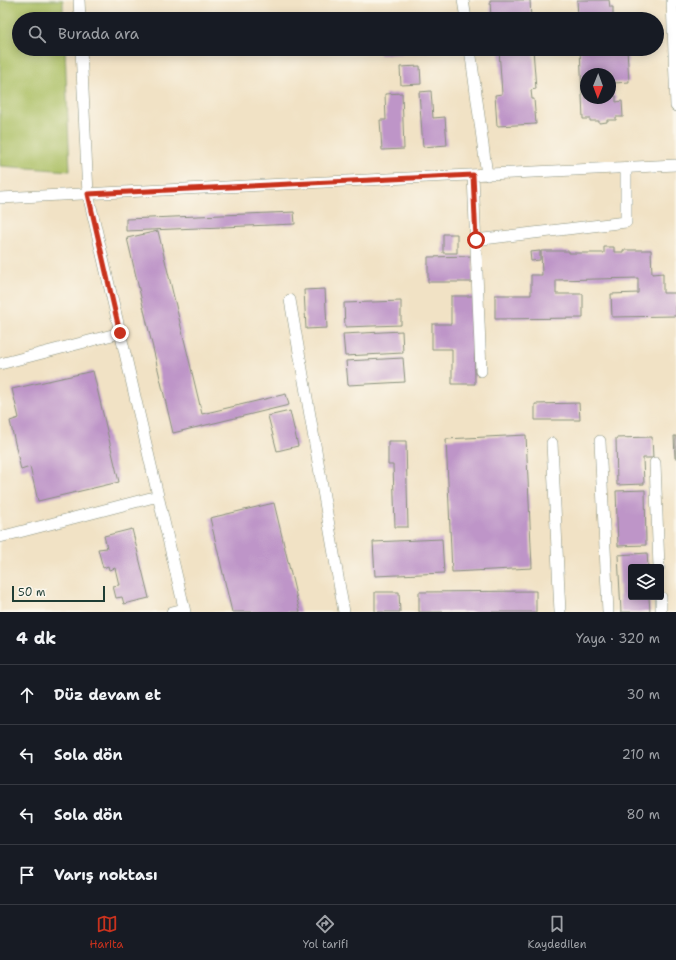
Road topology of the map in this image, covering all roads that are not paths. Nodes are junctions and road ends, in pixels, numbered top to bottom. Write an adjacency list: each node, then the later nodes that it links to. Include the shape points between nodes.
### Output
1 (79, 0): 4 (street)
2 (463, 0): 5 (street)
3 (672, 0): 8 (street)
4 (80, 12)
5 (465, 12)
6 (81, 56): 13 (street)
7 (471, 56): 12 (street)
8 (676, 106)
9 (676, 165): 10 (street)
10 (626, 168): 12 (street); 15 (street, via 626,222)
11 (473, 175): 12 (street); 13 (street); 15 (street)
12 (487, 175)
13 (88, 194): 14 (street); 17 (street)
14 (0, 198)
15 (476, 240): 19 (street)
16 (290, 300): 29 (street)
17 (120, 333): 18 (street); 23 (street)
18 (0, 364)
19 (481, 371)
20 (600, 441): 31 (street)
21 (552, 443): 30 (street)
22 (655, 463): 25 (street)
23 (158, 496): 24 (street); 27 (street)
24 (0, 537)
25 (659, 564)
26 (661, 600): 32 (street)
27 (184, 611): 28 (street)
28 (172, 612)
29 (344, 612)
30 (560, 612)
31 (608, 612)
32 (661, 612)

